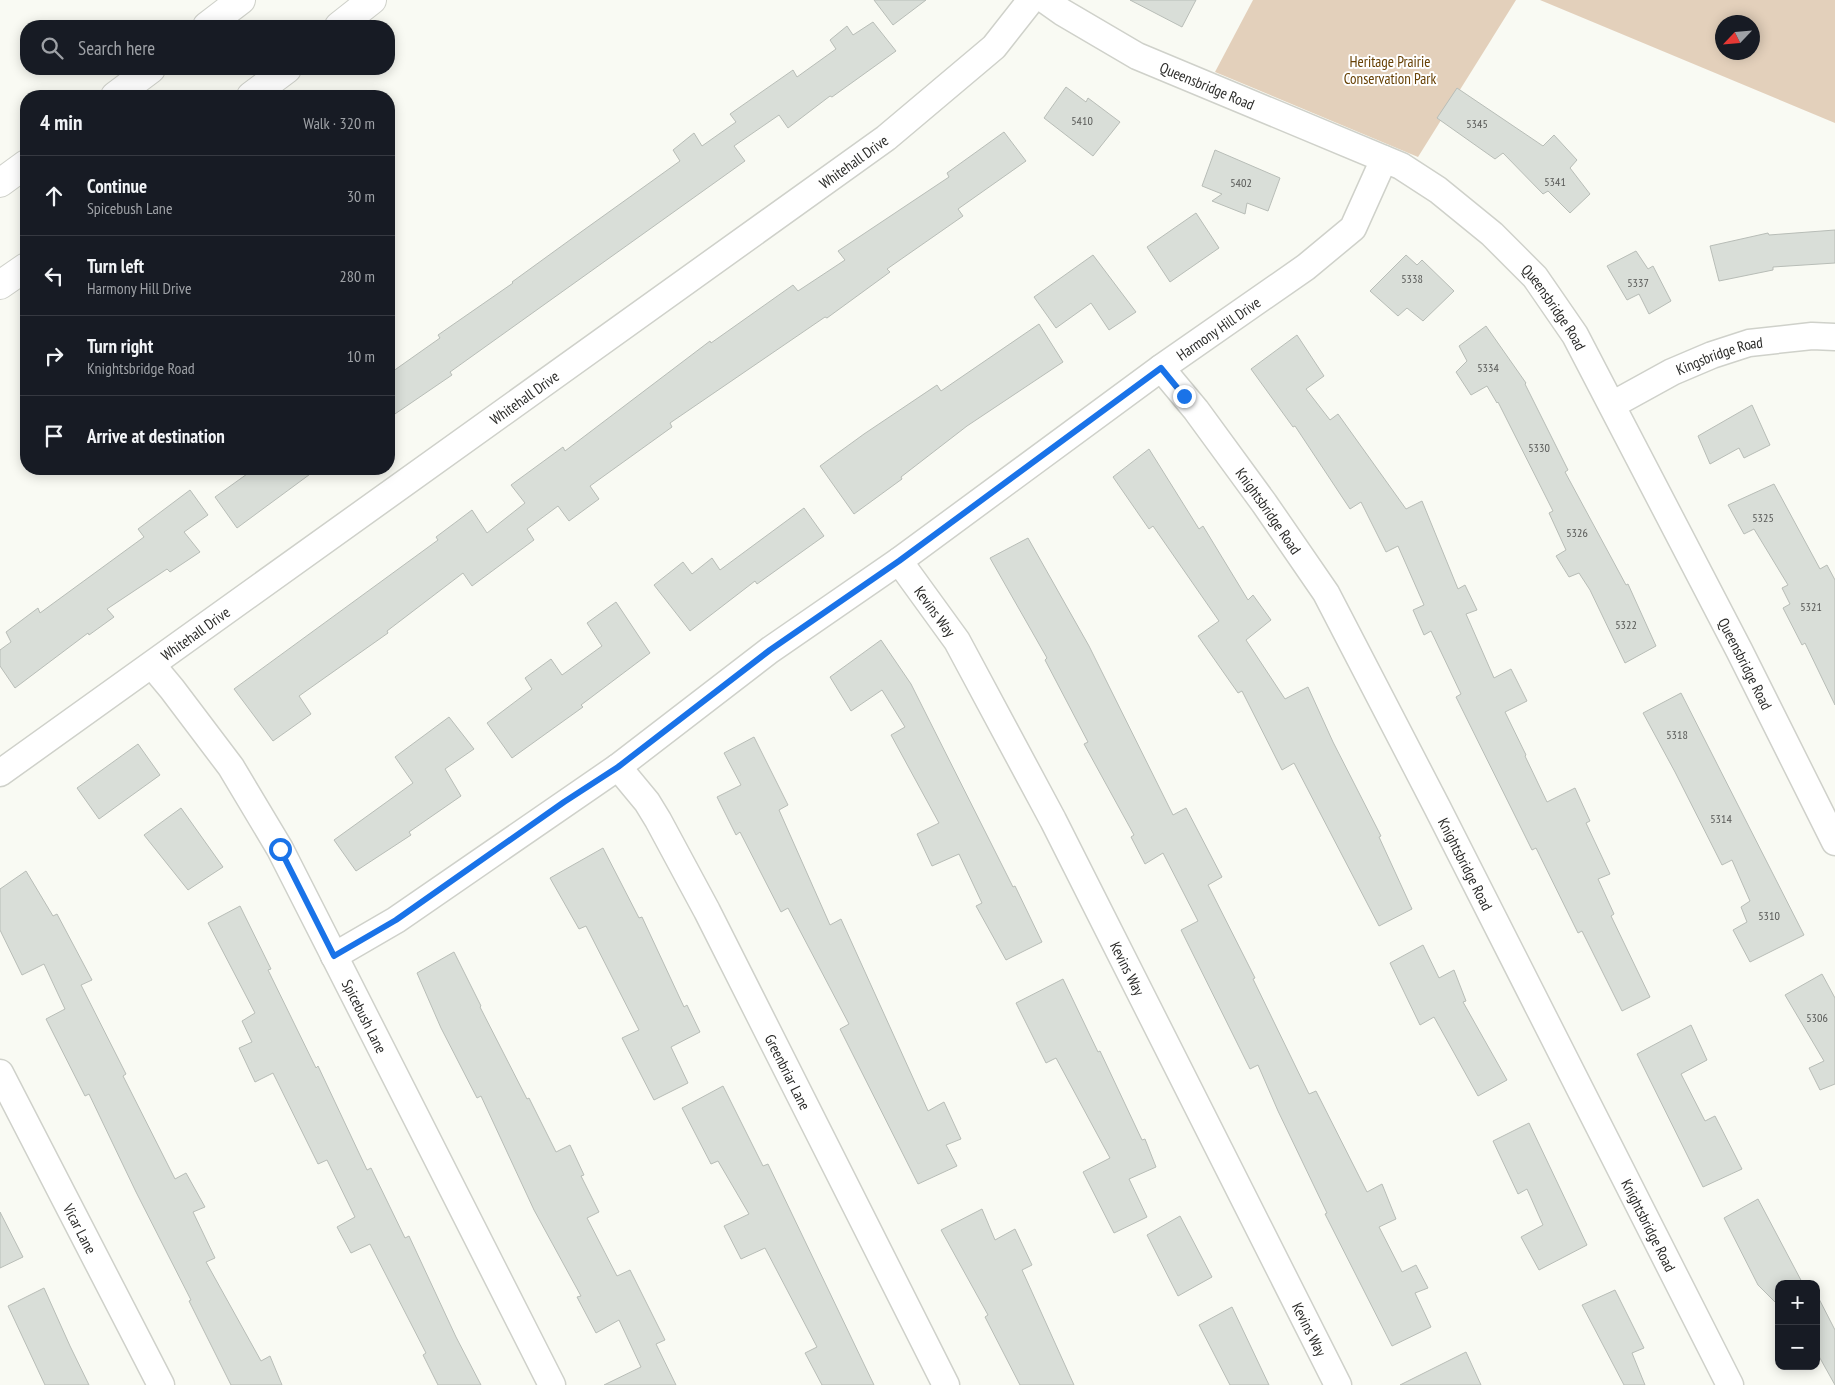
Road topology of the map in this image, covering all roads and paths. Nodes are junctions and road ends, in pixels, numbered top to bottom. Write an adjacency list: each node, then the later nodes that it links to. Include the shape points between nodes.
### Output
1 (241, 0): 5 (highway)
2 (372, 0): 6 (highway)
3 (1031, 0): 20 (street, Whitehall Drive, via 994,47 886,138)
4 (1045, 0): 11 (street, Queensbridge Road, via 1137,56)
5 (215, 20)
6 (347, 20)
7 (143, 75): 9 (highway)
8 (279, 75): 10 (highway)
9 (123, 90)
10 (259, 90)
11 (1384, 159): 17 (street, Harmony Hill Drive, via 1353,228 1306,267); 18 (street, Queensbridge Road, via 1438,190 1492,234 1535,277 1575,335)
12 (20, 168): 13 (highway)
13 (0, 183)
14 (20, 271): 15 (highway)
15 (0, 285)
16 (1835, 337): 18 (street, Kingsbridge Road, via 1812,336 1749,343 1672,372)
17 (1161, 368): 19 (street, Harmony Hill Drive); 30 (street, Knightsbridge Road, via 1264,503 1326,594)
18 (1612, 405): 23 (street, Queensbridge Road)
19 (899, 561): 21 (street, Harmony Hill Drive, via 770,650); 29 (street, Kevins Way, via 957,641 1030,777)
20 (152, 665): 22 (street, Whitehall Drive); 24 (street, Spicebush Lane, via 231,767 280,849)
21 (618, 767): 24 (street, Harmony Hill Drive, via 396,920); 28 (street, Greenbriar Lane, via 647,802 680,861)
22 (0, 773)
23 (1835, 842)
24 (334, 956): 27 (street, Spicebush Lane)
25 (0, 1073): 26 (street, Vicar Lane)
26 (161, 1385)
27 (552, 1385)
28 (946, 1385)
29 (1338, 1385)
30 (1730, 1385)

